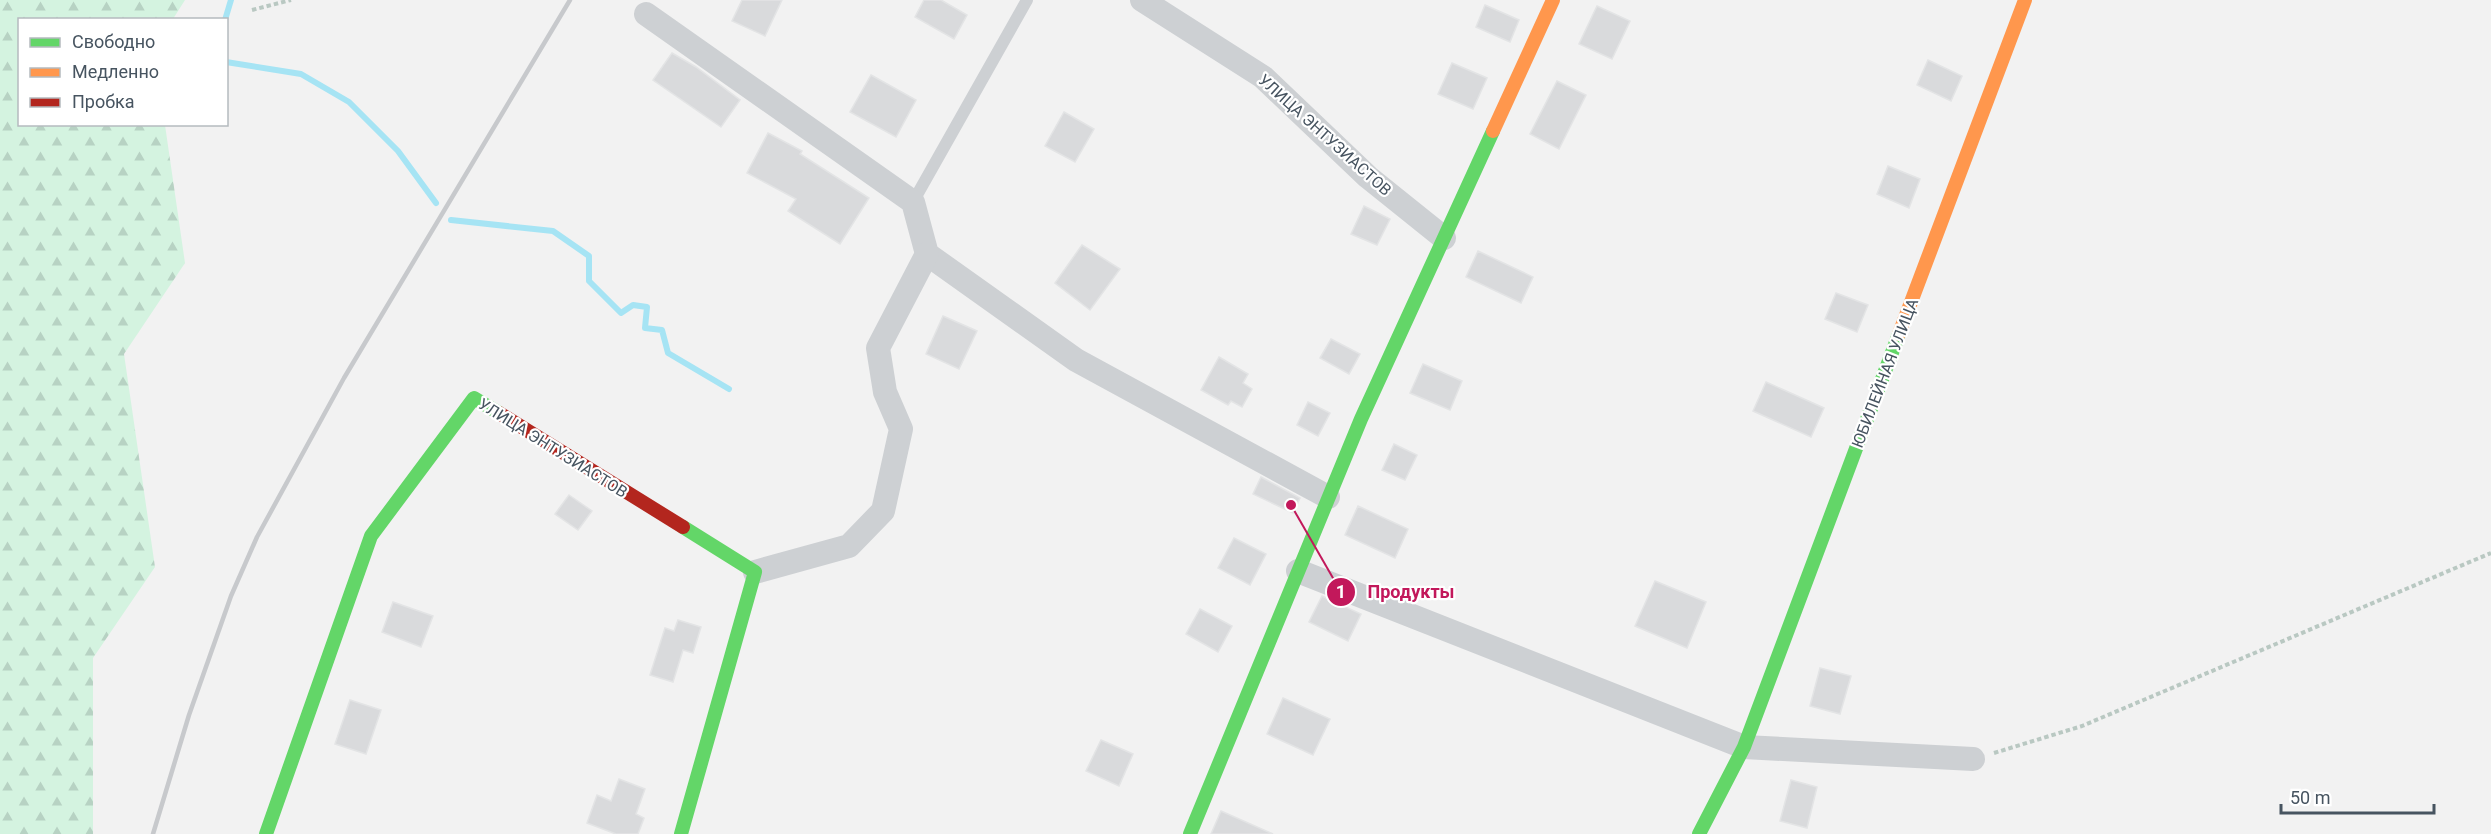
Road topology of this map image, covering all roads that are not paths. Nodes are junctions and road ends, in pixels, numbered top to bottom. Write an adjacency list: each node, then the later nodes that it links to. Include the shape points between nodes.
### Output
1 (1027, 0): 6 (lane)
2 (1142, 0): 7 (street, УЛИЦА ЭНТУЗИАСТОВ, via 1263,77 1368,177)
3 (1553, 0): 7 (street)
4 (2025, 0): 12 (street, ЮБИЛЕЙНАЯ УЛИЦА)
5 (645, 14): 6 (street)
6 (913, 202): 8 (street)
7 (1444, 238): 9 (street)
8 (927, 254): 9 (street, via 1076,360); 11 (street, via 878,348 885,392 901,429 883,511 849,546)
9 (1329, 497): 10 (street)
10 (1298, 571): 12 (street); 16 (street)
11 (755, 572): 14 (street, УЛИЦА ЭНТУЗИАСТОВ, via 474,398 371,536); 15 (street)
12 (1744, 747): 13 (street); 17 (street, ЮБИЛЕЙНАЯ УЛИЦА)
13 (1973, 759)
14 (266, 834)
15 (681, 834)
16 (1190, 834)
17 (1699, 834)

